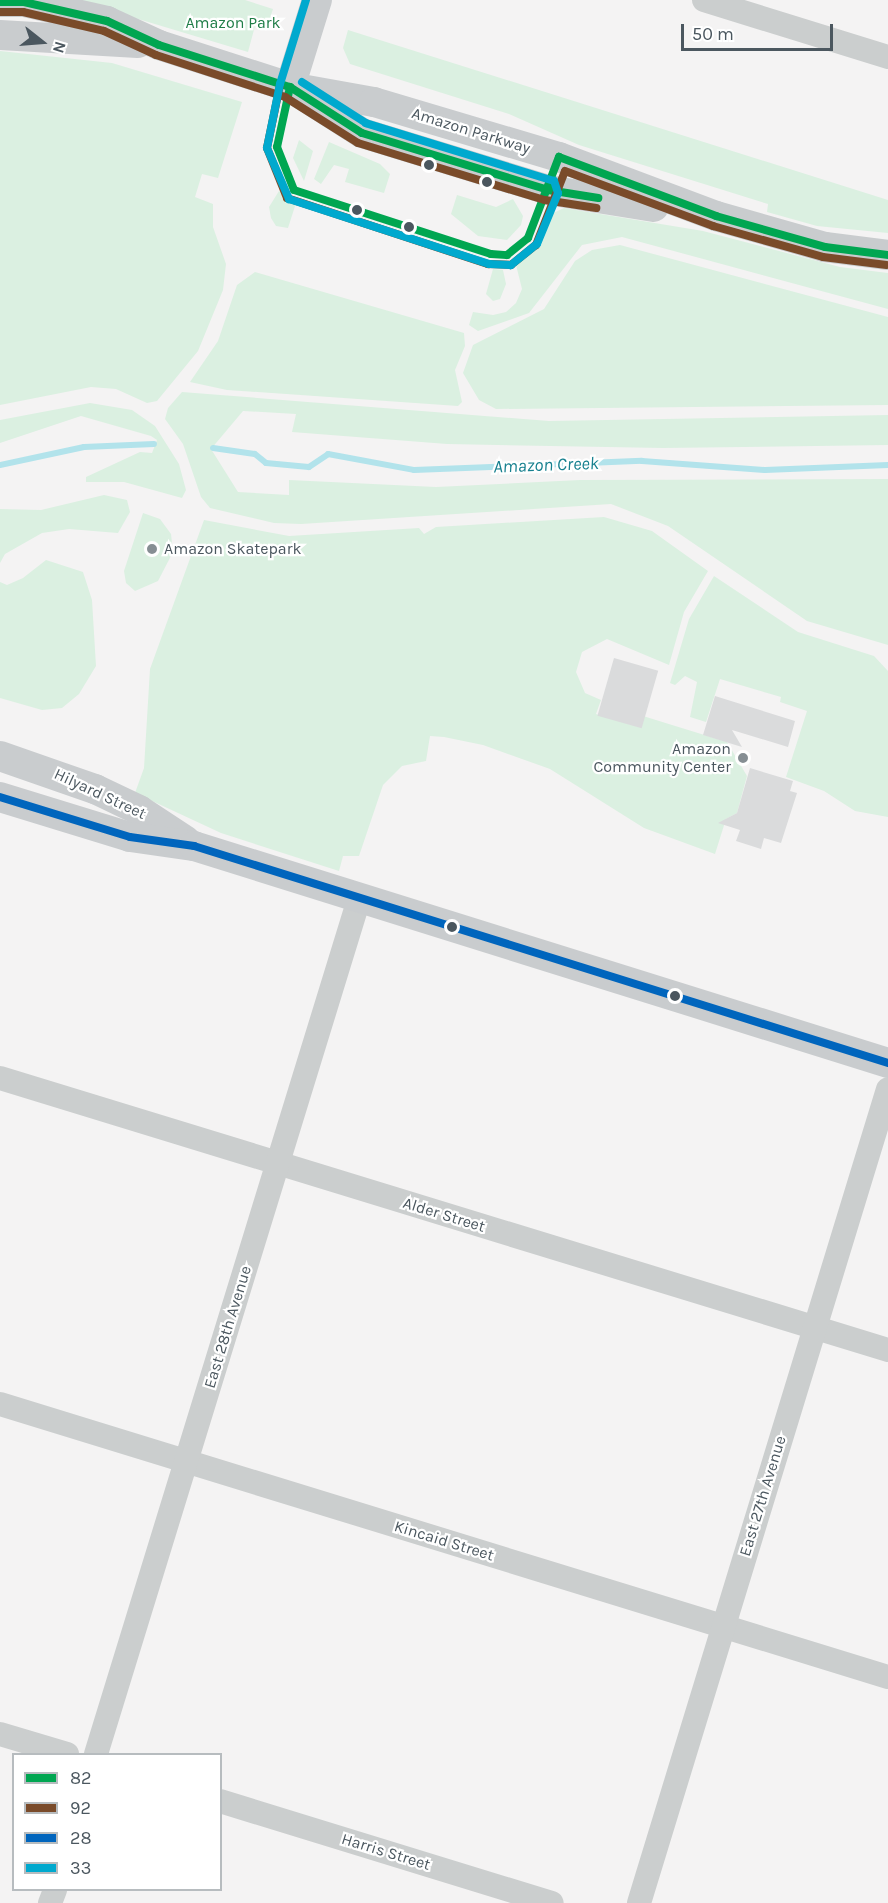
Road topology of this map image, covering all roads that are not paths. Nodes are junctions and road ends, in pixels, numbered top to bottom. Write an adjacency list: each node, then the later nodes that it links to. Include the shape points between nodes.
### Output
1 (317, 0): 7 (main road)
2 (704, 0): 6 (street)
3 (0, 2): 5 (main road, Amazon Parkway, via 24,2 107,21)
4 (0, 35): 5 (main road, Amazon Parkway)
5 (159, 45): 7 (main road, Amazon Parkway)
6 (888, 57)
7 (290, 87): 8 (main road, Amazon Parkway, via 374,102 559,157 716,216 825,247)
8 (888, 255)
9 (0, 756): 11 (main road, Hilyard Street, via 50,771 130,806)
10 (0, 797): 11 (main road, Hilyard Street, via 130,837)
11 (194, 846): 12 (main road, Hilyard Street)
12 (359, 899): 13 (main road, Hilyard Street); 16 (street, East 28th Avenue)
13 (888, 1063)
14 (0, 1078): 16 (street, Alder Street)
15 (888, 1089): 17 (street, East 27th Avenue)
16 (278, 1164): 17 (street, Alder Street); 20 (street, East 28th Avenue)
17 (815, 1327): 18 (street, Alder Street); 21 (street, East 27th Avenue)
18 (888, 1350)
19 (0, 1404): 20 (street, Kincaid Street)
20 (186, 1462): 21 (street, Kincaid Street); 25 (street, East 28th Avenue)
21 (724, 1626): 22 (street, Kincaid Street); 28 (street, East 27th Avenue)
22 (888, 1677)
23 (0, 1734): 24 (street)
24 (61, 1753)
25 (97, 1753)
26 (222, 1803): 27 (street, Harris Street)
27 (552, 1903)
28 (639, 1903)

